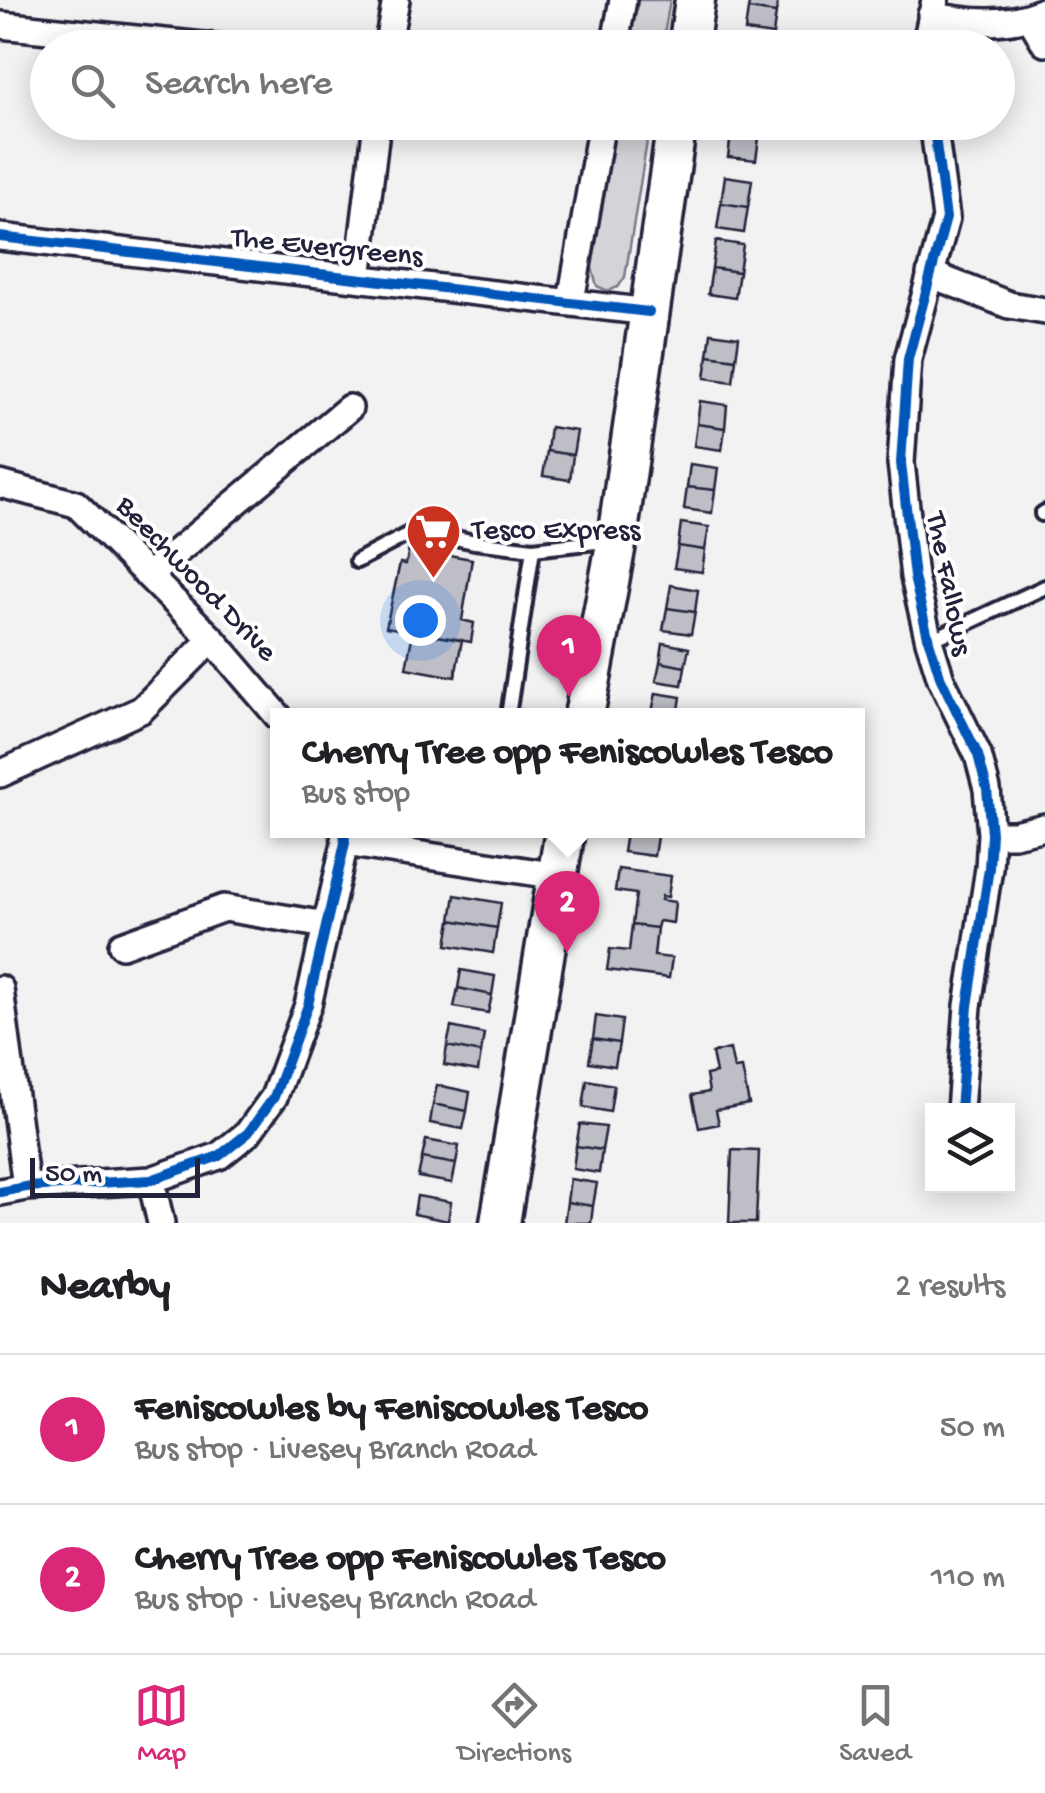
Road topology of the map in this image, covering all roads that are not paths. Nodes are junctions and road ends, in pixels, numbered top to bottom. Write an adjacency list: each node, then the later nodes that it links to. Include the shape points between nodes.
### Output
1 (396, 0): 8 (street)
2 (623, 0): 9 (street)
3 (695, 0): 10 (main road)
4 (933, 7): 5 (street, via 965,22)
5 (1037, 14): 11 (street)
6 (0, 25): 7 (street)
7 (49, 30)
8 (390, 30)
9 (617, 30)
10 (691, 30)
11 (1045, 43)
12 (375, 140): 18 (street)
13 (599, 140): 19 (street)
14 (674, 140): 21 (main road)
15 (936, 140): 17 (street, The Fallows, via 946,207)
16 (0, 237): 18 (street, The Evergreens)
17 (930, 274): 20 (street, via 1010,305); 30 (street, The Fallows, via 908,358 900,445)
18 (358, 278): 19 (street, The Evergreens)
19 (571, 301): 21 (street, The Evergreens)
20 (1045, 310)
21 (649, 312): 24 (main road)
22 (349, 408): 27 (street)
23 (0, 484): 27 (street, Beechwood Drive, via 76,504)
24 (616, 540): 25 (lane); 33 (main road)
25 (533, 549): 26 (lane, via 416,530); 32 (lane)
26 (357, 561)
27 (149, 575): 29 (street, Beechwood Drive)
28 (1045, 587): 30 (lane)
29 (212, 639): 31 (street, Beechwood Drive); 34 (street, via 141,710)
30 (928, 641): 36 (street, The Fallows, via 985,771)
31 (271, 708)
32 (509, 708)
33 (585, 708)
34 (0, 774)
35 (1045, 827): 36 (street)
36 (991, 834): 44 (street, The Fallows)
37 (345, 838): 41 (street)
38 (350, 838): 40 (street)
39 (564, 838): 40 (main road)
40 (558, 876): 49 (main road)
41 (326, 925): 42 (street, via 224,908); 45 (street, via 308,1004 274,1097 248,1133 219,1156)
42 (122, 945)
43 (0, 989): 46 (street)
44 (961, 1103)
45 (151, 1180): 46 (street); 48 (street)
46 (26, 1187): 47 (street)
47 (0, 1192)
48 (161, 1223)
49 (500, 1223)

